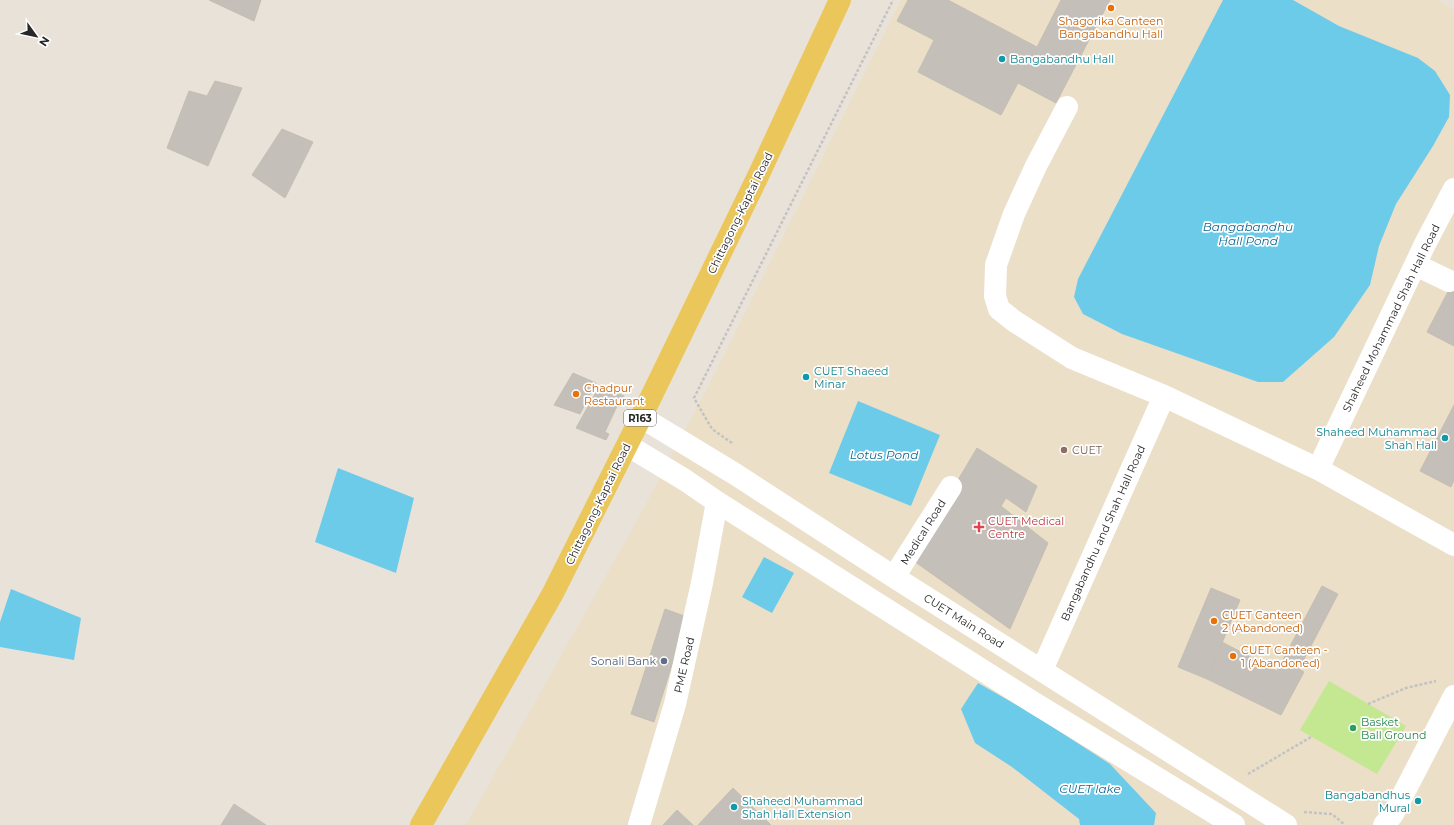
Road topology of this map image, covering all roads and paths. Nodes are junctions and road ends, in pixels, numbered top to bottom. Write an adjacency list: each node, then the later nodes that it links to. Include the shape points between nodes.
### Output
1 (840, 0): 8 (main road, Chittagong-Kaptai Road / R163)
2 (893, 0): 10 (path, via 694,398 712,428)
3 (1067, 107): 7 (lane, via 1014,214 996,265 995,296 999,309 1072,358)
4 (1454, 189): 5 (lane, Shaheed Mohammad Shah Hall Road)
5 (1416, 265): 6 (lane); 11 (lane, Shaheed Mohammad Shah Hall Road)
6 (1449, 281)
7 (1156, 393): 11 (lane); 16 (lane, Bangabandhu and Shah Hall Road)
8 (641, 417): 9 (main road, Chittagong-Kaptai Road / R163); 15 (lane, CUET Main Road, via 735,474)
9 (626, 444): 13 (lane); 21 (main road, Chittagong-Kaptai Road / R163, via 553,593)
10 (736, 446)
11 (1318, 469): 14 (lane)
12 (951, 487): 15 (lane, Medical Road)
13 (717, 502): 22 (lane, PME Road, via 675,704); 23 (lane, via 1031,701)
14 (1454, 545)
15 (894, 578): 16 (lane, CUET Main Road)
16 (1042, 670): 20 (lane, CUET Main Road)
17 (1447, 688): 18 (path, via 1406,688); 25 (lane, via 1393,814)
18 (1368, 704)
19 (1311, 737): 20 (path)
20 (1226, 786): 24 (lane, CUET Main Road)
21 (421, 825)
22 (639, 825)
23 (1234, 825)
24 (1286, 825)
25 (1384, 825)

